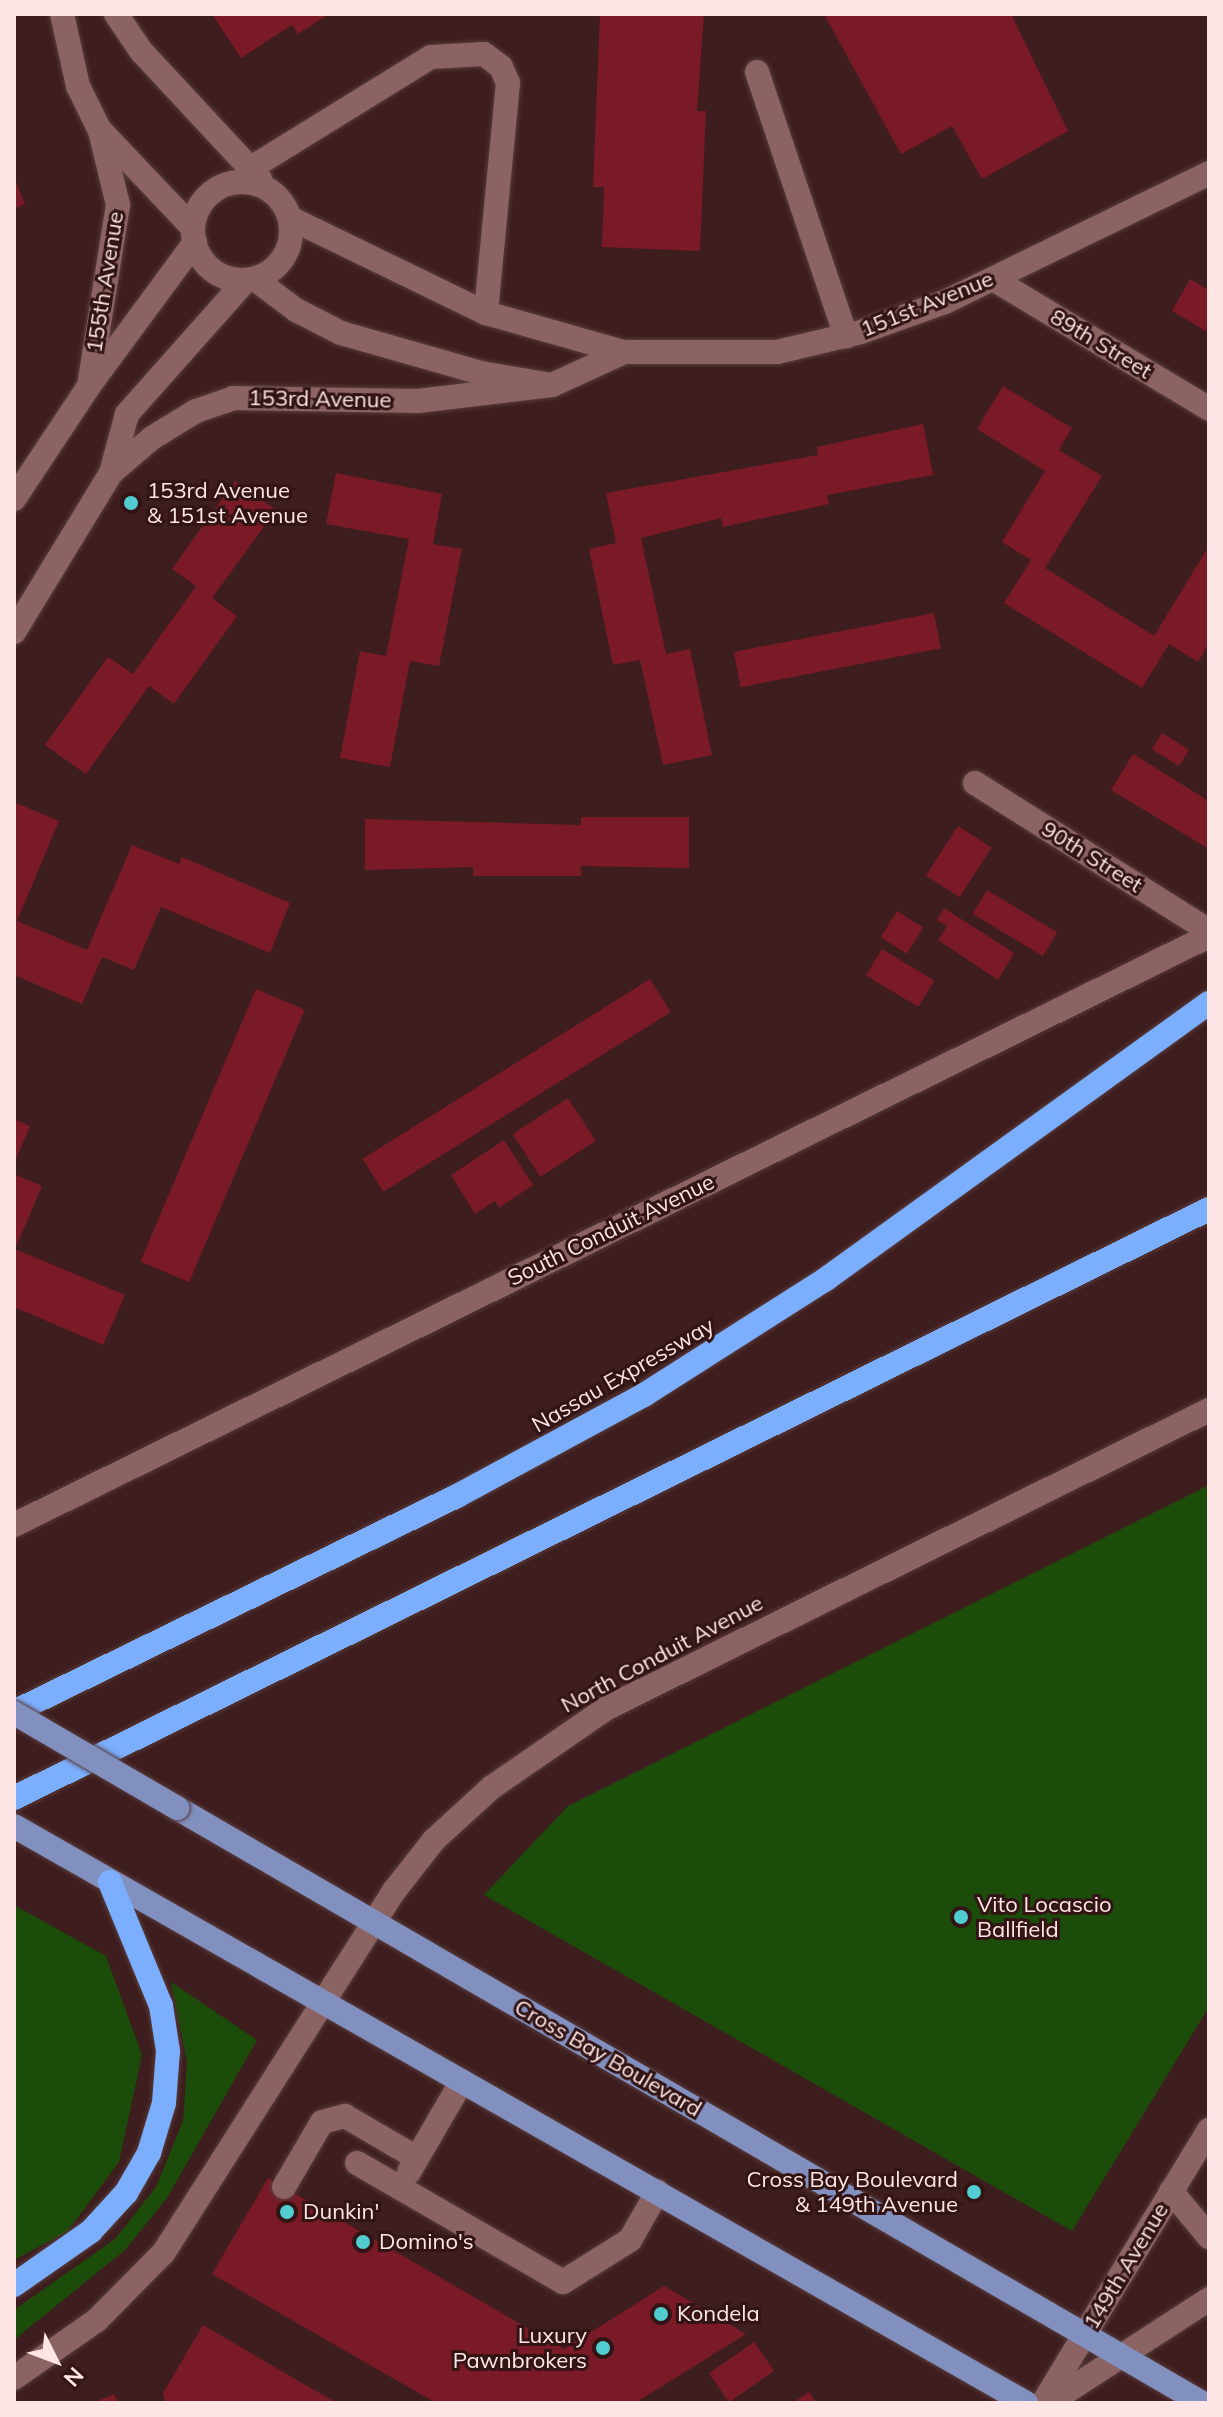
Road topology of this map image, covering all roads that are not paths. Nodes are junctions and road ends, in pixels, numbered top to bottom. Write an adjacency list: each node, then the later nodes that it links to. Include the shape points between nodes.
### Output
1 (62, 14): 4 (street, 155th Avenue, via 78,86)
2 (116, 14): 5 (street, via 141,51)
3 (757, 72): 13 (street)
4 (100, 131): 9 (street, 155th Avenue); 16 (street, 155th Avenue, via 118,205)
5 (251, 168): 7 (street); 12 (street, via 431,57 484,54 501,67 508,83)
6 (1209, 173): 10 (street, 151st Avenue)
7 (267, 187): 8 (street); 9 (street, via 234,182 217,188 204,200)
8 (290, 218): 11 (street, via 286,254); 12 (street, 151st Avenue)
9 (194, 235): 11 (street, via 208,266); 16 (street)
10 (993, 279): 13 (street, 151st Avenue); 17 (street, 89th Street)
11 (251, 280): 15 (street, via 341,333 481,373); 18 (street, 153rd Avenue, via 127,414)
12 (486, 313): 14 (street, 151st Avenue)
13 (846, 336): 14 (street, 151st Avenue, via 777,352)
14 (624, 352): 15 (street, 151st Avenue)
15 (552, 385): 18 (street, 153rd Avenue, via 418,401 233,398 196,411 152,438)
16 (89, 386): 19 (street)
17 (1209, 409)
18 (111, 473): 20 (street, 153rd Avenue)
19 (14, 499)
20 (14, 632)
21 (975, 783): 22 (street, 90th Street)
22 (1209, 934): 26 (street, South Conduit Avenue)
23 (1209, 1003): 27 (highway, Nassau Expressway, via 826,1279 657,1387 443,1503)
24 (1209, 1209): 28 (highway)
25 (1209, 1410): 31 (street, North Conduit Avenue, via 687,1667 561,1736 451,1823)
26 (14, 1525)
27 (14, 1712): 31 (main road, Cross Bay Boulevard, bridge)
28 (14, 1798)
29 (14, 1826): 30 (main road)
30 (110, 1882): 32 (main road); 42 (highway, via 161,2006 168,2051 164,2103 149,2153 126,2193 91,2231)
31 (374, 1922): 32 (street, North Conduit Avenue); 44 (main road, Cross Bay Boulevard)
32 (321, 2001): 33 (main road); 46 (street, North Conduit Avenue, via 164,2252 97,2320)
33 (462, 2081): 35 (street); 39 (main road)
34 (1209, 2130): 40 (street, 149th Avenue)
35 (417, 2158): 37 (street, via 345,2116 322,2122); 38 (street)
36 (357, 2163): 38 (street)
37 (284, 2187)
38 (400, 2188): 39 (street, via 563,2282 630,2240)
39 (658, 2191): 47 (main road)
40 (1171, 2191): 41 (street); 44 (street, 149th Avenue)
41 (1209, 2237)
42 (14, 2285)
43 (1209, 2299): 45 (street)
44 (1083, 2336): 45 (main road, Cross Bay Boulevard); 48 (street, 149th Avenue)
45 (1120, 2357): 49 (street); 50 (main road, Cross Bay Boulevard)
46 (14, 2378)
47 (1026, 2403)
48 (1043, 2403)
49 (1049, 2403)
50 (1202, 2403)

